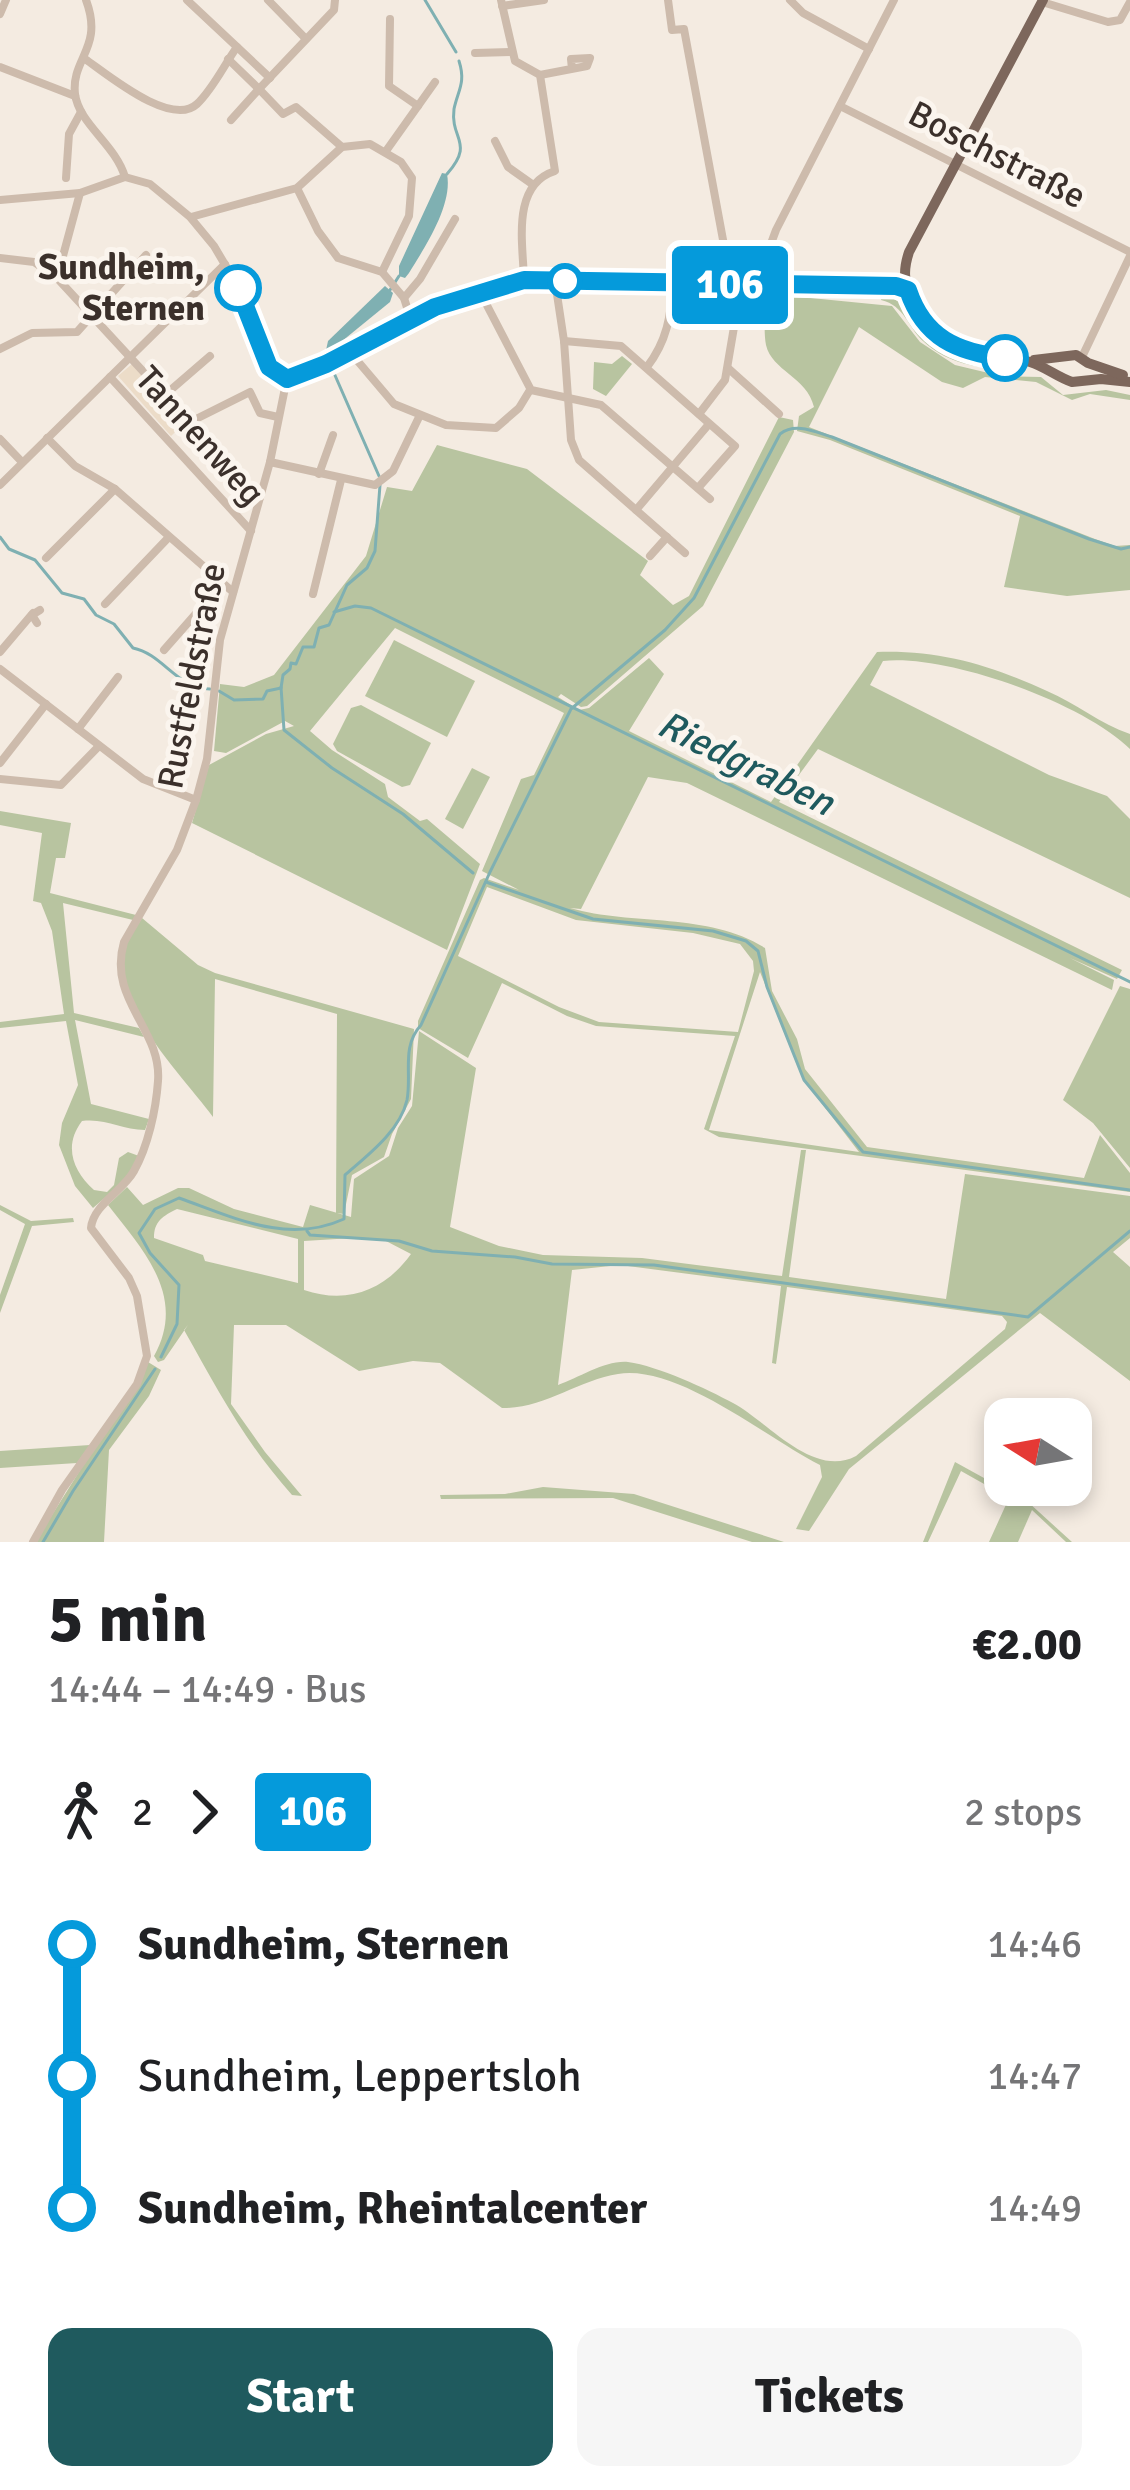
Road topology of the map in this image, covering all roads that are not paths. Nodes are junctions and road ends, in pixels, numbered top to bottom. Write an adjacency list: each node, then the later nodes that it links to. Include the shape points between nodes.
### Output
1 (5, 0): 13 (street)
2 (86, 0): 20 (street, via 94,32)
3 (187, 0): 16 (street)
4 (268, 0): 15 (street)
5 (335, 0): 15 (street)
6 (544, 0): 12 (street)
7 (668, 0): 47 (street, via 672,30 685,28)
8 (790, 0): 17 (street)
9 (894, 0): 17 (street)
10 (1042, 1): 11 (street, via 1108,22 1120,20); 36 (main road)
11 (1130, 2)
12 (502, 3): 18 (street)
13 (0, 14)
14 (390, 19): 29 (street, via 389,86)
15 (306, 39): 25 (street)
16 (237, 47): 21 (street); 25 (street)
17 (869, 49): 30 (street)
18 (511, 52): 19 (street); 24 (street)
19 (475, 53)
20 (85, 59): 21 (street, via 136,99 184,110); 28 (street)
21 (228, 59): 27 (street)
22 (0, 67): 28 (street)
23 (572, 69): 24 (street)
24 (540, 75): 38 (street, via 555,171)
25 (270, 78): 27 (street)
26 (435, 82): 29 (street)
27 (259, 89): 32 (street); 34 (street, via 283,114 296,107)
28 (75, 96): 31 (street)
29 (418, 106): 35 (street)
30 (840, 106): 36 (street, Boschstraße); 47 (street, via 762,268)
31 (81, 112): 37 (street, via 118,156); 39 (street, via 69,134)
32 (231, 120)
33 (495, 141): 38 (street, via 508,167)
34 (342, 147): 35 (street, via 360,142); 40 (street)
35 (386, 151): 50 (street, via 408,169 413,190)
36 (956, 165): 45 (street, Boschstraße); 57 (main road, via 915,244)
37 (124, 177): 41 (street); 43 (street, via 150,184)
38 (532, 184): 52 (street)
39 (65, 185): 41 (street); 42 (street)
40 (297, 188): 43 (street); 50 (street, via 338,258)
41 (80, 193): 51 (street)
42 (0, 200)
43 (190, 217): 49 (street)
44 (455, 219): 59 (street)
45 (1130, 254): 67 (street)
46 (146, 255): 60 (street)
47 (726, 256): 55 (street, via 700,262)
48 (0, 258): 51 (street, via 34,262)
49 (225, 264): 65 (street); 71 (street, via 269,367)
50 (386, 275): 59 (street)
51 (58, 278): 60 (street)
52 (524, 280): 53 (street); 58 (street)
53 (555, 281): 54 (street); 62 (street)
54 (673, 283): 55 (street); 68 (street, via 671,318)
55 (696, 284): 56 (street)
56 (740, 286): 57 (street); 69 (street)
57 (908, 290): 67 (main road, via 940,340 978,354)
58 (480, 292): 61 (street); 74 (street)
59 (404, 298): 61 (street)
60 (92, 316): 63 (street, via 77,332 32,333); 65 (street)
61 (410, 317): 64 (street)
62 (564, 341): 68 (street, via 621,346); 76 (street)
63 (0, 349)
64 (350, 352): 71 (street); 79 (street, via 384,396)
65 (133, 356): 70 (street); 75 (street)
66 (210, 356): 75 (street)
67 (1071, 361): 72 (main road, via 1088,371); 72 (main road, via 1065,381); 73 (main road)
68 (647, 368): 77 (street)
69 (728, 368): 77 (street); 78 (street)
70 (110, 377): 83 (street); 95 (street, Tannenweg)
71 (287, 379): 80 (street, Rustfeldstraße)
72 (1082, 380): 73 (main road)
73 (1130, 380)
74 (531, 390): 76 (street); 79 (street, via 490,429)
75 (166, 394): 80 (street, via 190,420 250,392 260,412)
76 (569, 396): 87 (street, via 601,404); 94 (street, via 579,460)
77 (699, 414): 81 (street)
78 (779, 414)
79 (420, 415): 89 (street, via 393,472 379,483)
80 (278, 417): 86 (street, Rustfeldstraße)
81 (709, 424): 87 (street); 91 (street, via 735,446)
82 (333, 435): 88 (street)
83 (47, 438): 85 (street); 92 (street)
84 (0, 439): 85 (street)
85 (22, 462): 90 (street)
86 (270, 462): 88 (street); 95 (street, Rustfeldstraße)
87 (672, 467): 91 (street); 94 (street)
88 (319, 474): 89 (street)
89 (341, 480): 103 (street)
90 (0, 484)
91 (698, 488): 93 (street)
92 (115, 489): 97 (street); 100 (street)
93 (710, 499)
94 (636, 510): 96 (street)
95 (251, 531): 102 (street, Rustfeldstraße)
96 (667, 537): 98 (street); 99 (street)
97 (168, 538): 101 (street); 104 (street)
98 (685, 554)
99 (650, 556)
100 (46, 557)
101 (222, 584): 102 (street); 106 (street)
102 (233, 592): 115 (street, Rustfeldstraße)
103 (313, 594)
104 (105, 604)
105 (34, 613): 107 (street)
106 (164, 650)
107 (0, 652)
108 (0, 669): 110 (street)
109 (118, 677): 111 (street)
110 (46, 704): 111 (street); 113 (street)
111 (78, 729): 112 (street)
112 (99, 746): 114 (street, via 61,785); 115 (street, via 143,779)
113 (0, 763)
114 (0, 778)
115 (196, 800): 116 (street, Rustfeldstraße, via 120,956 123,988 157,1058 158,1079 135,1170 96,1211 91,1228 137,1296 147,1356 137,1384)
116 (33, 1542)

